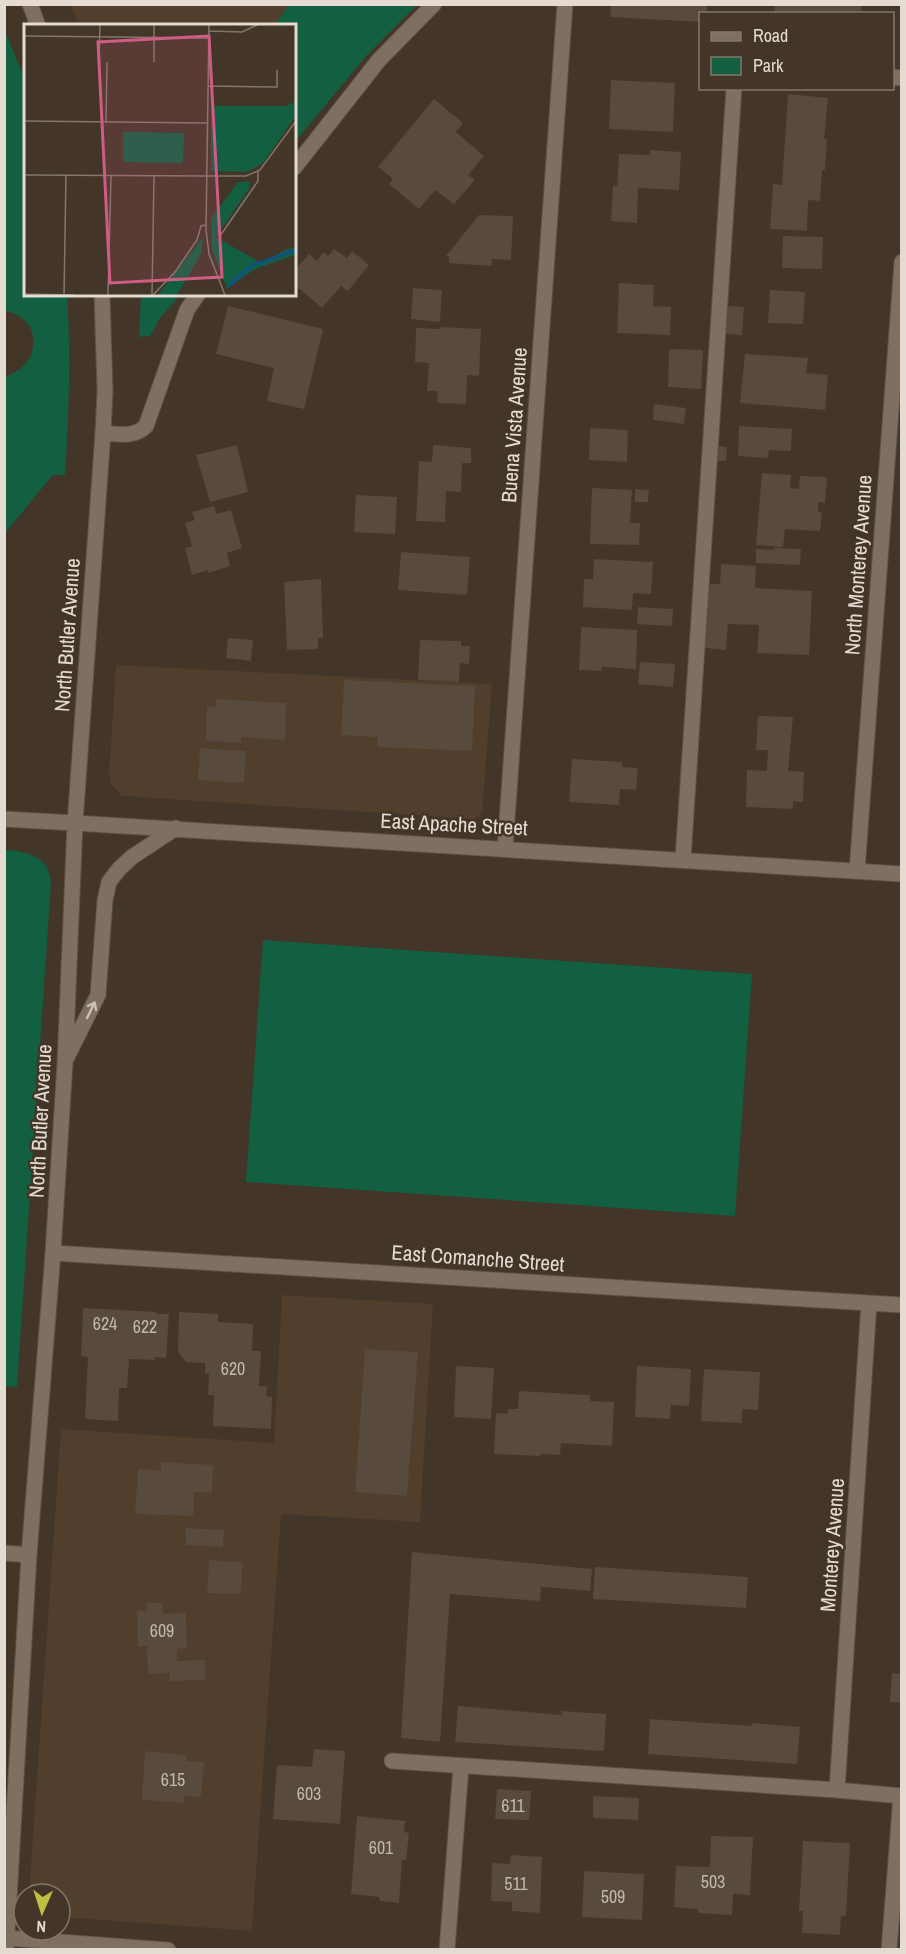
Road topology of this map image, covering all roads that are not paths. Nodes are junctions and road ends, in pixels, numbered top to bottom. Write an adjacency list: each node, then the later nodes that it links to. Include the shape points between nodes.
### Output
1 (30, 4): 4 (street)
2 (434, 4): 6 (street, via 379,60)
3 (565, 4): 14 (street, Buena Vista Avenue)
4 (37, 24)
5 (734, 90): 15 (street)
6 (296, 165)
7 (902, 262): 16 (street, North Monterey Avenue)
8 (102, 296): 10 (street, North Butler Avenue)
9 (197, 296): 10 (street, via 187,310 146,426 131,434)
10 (103, 433): 12 (street, North Butler Avenue)
11 (4, 819): 12 (street, East Apache Street)
12 (75, 823): 13 (street, East Apache Street); 18 (street, North Butler Avenue)
13 (176, 828): 14 (street, East Apache Street); 18 (street, one-way to 13, via 98,995 109,882 132,857)
14 (505, 848): 15 (street, East Apache Street)
15 (683, 859): 16 (street, East Apache Street)
16 (857, 871): 17 (street, East Apache Street)
17 (902, 874)
18 (64, 1063): 19 (street, North Butler Avenue)
19 (53, 1253): 20 (street, East Comanche Street); 23 (street, North Butler Avenue)
20 (869, 1303): 21 (street, East Comanche Street); 26 (street, Monterey Avenue)
21 (902, 1305)
22 (4, 1553): 23 (street)
23 (29, 1555): 28 (street, North Butler Avenue)
24 (392, 1761): 25 (street)
25 (461, 1767): 26 (street); 30 (street)
26 (837, 1790): 27 (street)
27 (901, 1796): 31 (street)
28 (6, 1944): 29 (street)
29 (168, 1950)
30 (447, 1950)
31 (889, 1950)

